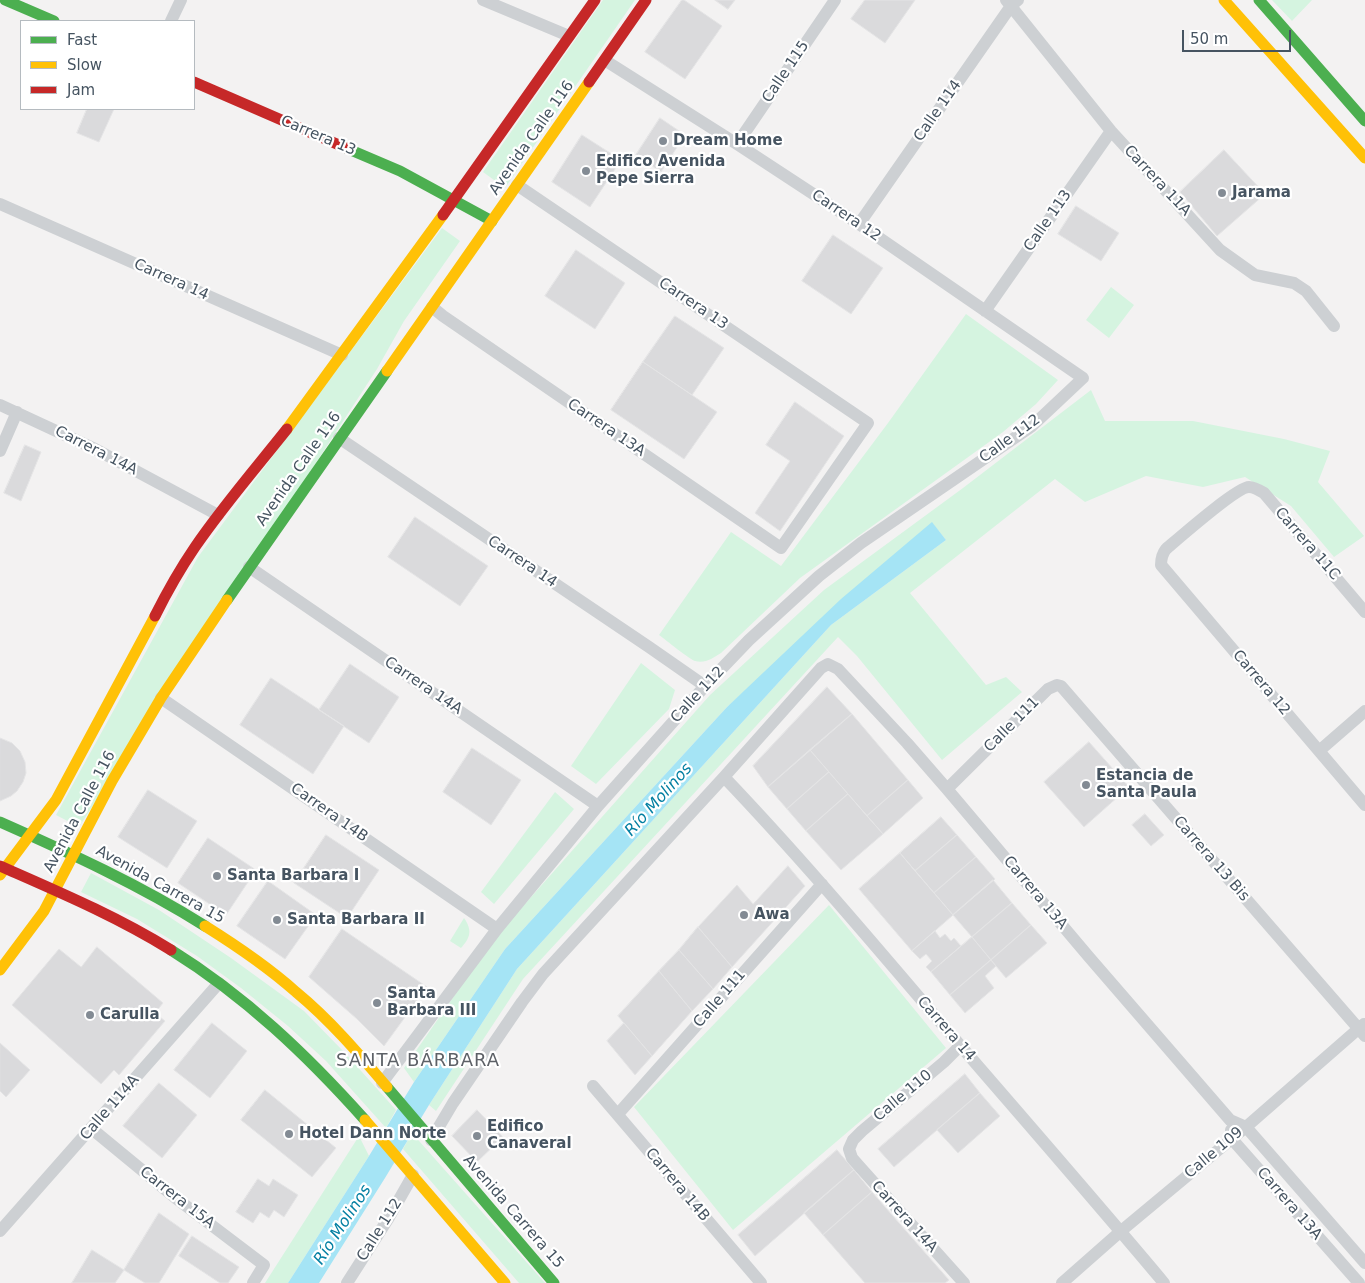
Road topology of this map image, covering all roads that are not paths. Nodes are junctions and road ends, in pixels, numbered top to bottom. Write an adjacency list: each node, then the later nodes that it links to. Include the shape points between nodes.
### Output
1 (5, 0): 10 (main road)
2 (181, 0): 11 (street)
3 (484, 0): 12 (street)
4 (594, 0): 12 (main road, Avenida Calle 116)
5 (646, 0): 13 (main road, Avenida Calle 116)
6 (835, 0): 17 (street, Calle 115)
7 (1224, 0): 18 (main road)
8 (1259, 0): 15 (main road)
9 (1012, 2): 16 (street, Carrera 11A); 23 (street, Calle 114)
10 (52, 20)
11 (172, 20)
12 (570, 36): 20 (main road, Avenida Calle 116)
13 (606, 60): 17 (street, Carrera 12); 19 (main road, Avenida Calle 116)
14 (195, 82): 20 (main road, Carrera 13, via 400,171)
15 (1365, 121)
16 (1111, 131): 25 (street, Calle 113); 26 (street, Carrera 11A, via 1220,250 1256,275 1294,284 1306,291)
17 (737, 144): 23 (street, Carrera 12)
18 (1365, 158)
19 (518, 185): 22 (main road, Avenida Calle 116); 34 (street, Carrera 13, via 868,422)
20 (453, 199): 22 (main road, Carrera 13); 27 (main road, Avenida Calle 116)
21 (0, 204): 27 (street, Carrera 14)
22 (492, 221): 24 (main road, Avenida Calle 116)
23 (859, 224): 25 (street, Carrera 12)
24 (432, 307): 31 (main road, Avenida Calle 116); 34 (street, Carrera 13A)
25 (985, 311): 28 (street, Carrera 12)
26 (1334, 326)
27 (342, 355): 33 (main road, Avenida Calle 116)
28 (1083, 378): 39 (street, Calle 112, via 1032,426 860,543 819,576 749,640)
29 (0, 405): 30 (street, Carrera 14A)
30 (17, 412): 32 (street); 33 (street, Carrera 14A, via 96,449)
31 (339, 438): 36 (main road, Avenida Calle 116); 39 (street, Carrera 14)
32 (0, 451)
33 (218, 515): 48 (main road, Avenida Calle 116, via 171,585 56,800)
34 (781, 548)
35 (1161, 559): 37 (street, Carrera 11C, via 1166,549 1230,497 1244,488 1254,488 1264,493); 42 (street, Carrera 12, via 1161,565)
36 (249, 566): 40 (main road, Avenida Calle 116); 46 (street, Carrera 14A)
37 (1365, 612)
38 (1056, 685): 44 (street, Calle 111, via 1048,689); 56 (street, Carrera 13 Bis, via 1064,689)
39 (705, 686): 46 (street, Calle 112)
40 (161, 698): 49 (main road, Avenida Calle 116, via 112,781); 53 (street, Carrera 14B)
41 (1365, 711): 42 (street)
42 (1319, 751): 45 (street, Carrera 12)
43 (724, 777): 44 (street, Carrera 13A, via 828,664 838,669); 51 (street, Carrera 14); 65 (street, via 543,974)
44 (947, 789): 61 (street, Carrera 13A)
45 (1365, 805)
46 (598, 806): 53 (street, Calle 112)
47 (0, 822): 48 (main road, Avenida Carrera 15)
48 (30, 836): 49 (main road, Avenida Carrera 15); 50 (main road, Avenida Calle 116)
49 (74, 856): 52 (main road, Avenida Calle 116); 59 (main road, Avenida Carrera 15, via 186,914 275,975 320,1014)
50 (2, 870): 52 (main road)
51 (822, 884): 57 (street, Carrera 14); 60 (street, Calle 111)
52 (56, 890): 54 (main road, Avenida Calle 116); 55 (main road, via 145,934)
53 (497, 929): 59 (street, Calle 112)
54 (0, 970)
55 (220, 983): 63 (street, Calle 114A); 67 (main road, via 281,1032 328,1078)
56 (1363, 1030): 62 (street, Calle 109)
57 (960, 1046): 66 (street, Calle 110, via 862,1130); 69 (street, Carrera 14)
58 (593, 1086): 60 (street, Carrera 14B)
59 (386, 1087): 65 (main road, Avenida Carrera 15)
60 (618, 1114): 75 (street, Carrera 14B)
61 (1230, 1120): 62 (street, Carrera 13A); 64 (street)
62 (1246, 1127): 64 (street, Calle 109); 70 (street, Carrera 13A)
63 (92, 1129): 68 (street, Calle 114A); 71 (street, Carrera 15A, via 264,1265)
64 (1231, 1138): 69 (street, Calle 109); 79 (street, Carrera 13A)
65 (431, 1140): 74 (main road, Avenida Carrera 15)
66 (849, 1149): 76 (street, Carrera 14A, via 852,1158)
67 (413, 1175): 72 (street, Calle 112); 73 (main road)
68 (0, 1231)
69 (1121, 1231): 77 (street, Calle 109); 78 (street, Carrera 14)
70 (1365, 1263)
71 (253, 1283)
72 (347, 1283)
73 (505, 1283)
74 (554, 1283)
75 (761, 1283)
76 (964, 1283)
77 (1062, 1283)
78 (1164, 1283)
79 (1359, 1283)

